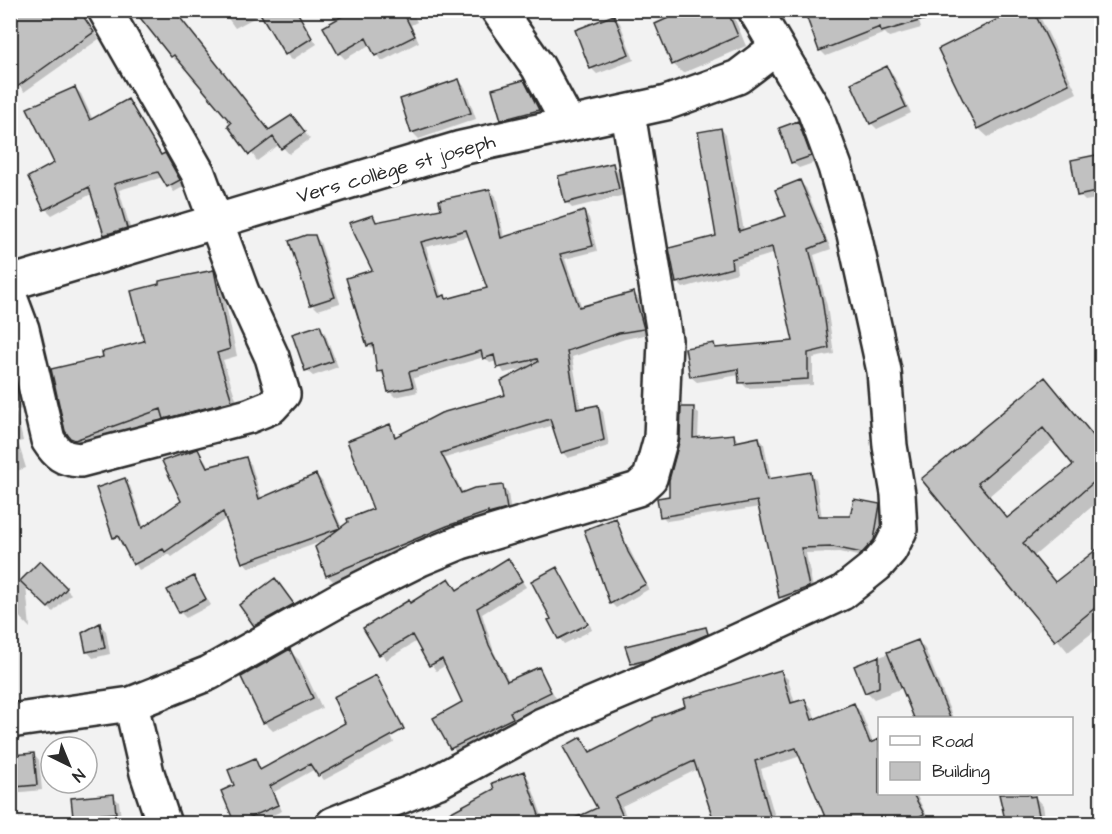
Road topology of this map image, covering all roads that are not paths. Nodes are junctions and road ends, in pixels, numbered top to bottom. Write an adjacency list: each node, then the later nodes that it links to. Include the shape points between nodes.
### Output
1 (105, 10): 7 (street, via 198,172)
2 (498, 10): 6 (street, via 538,67)
3 (755, 10): 4 (street)
4 (776, 48): 5 (street, Vers collège st joseph, via 738,76); 13 (street, via 814,110 854,234 884,371 900,530 890,550 877,566 842,593 542,725 437,782)
5 (628, 113): 6 (street, Vers collège st joseph); 10 (street, via 665,340 661,438 650,478 638,489 461,542 420,559 209,673)
6 (568, 123): 7 (street, Vers collège st joseph, via 461,148)
7 (216, 222): 8 (street, Vers collège st joseph); 9 (street, via 272,357 283,394 271,407 249,416 80,460 66,459 56,453 48,440 22,329)
8 (10, 283)
9 (10, 297)
10 (131, 704): 11 (street); 12 (street)
11 (10, 721)
12 (164, 824)
13 (333, 824)

